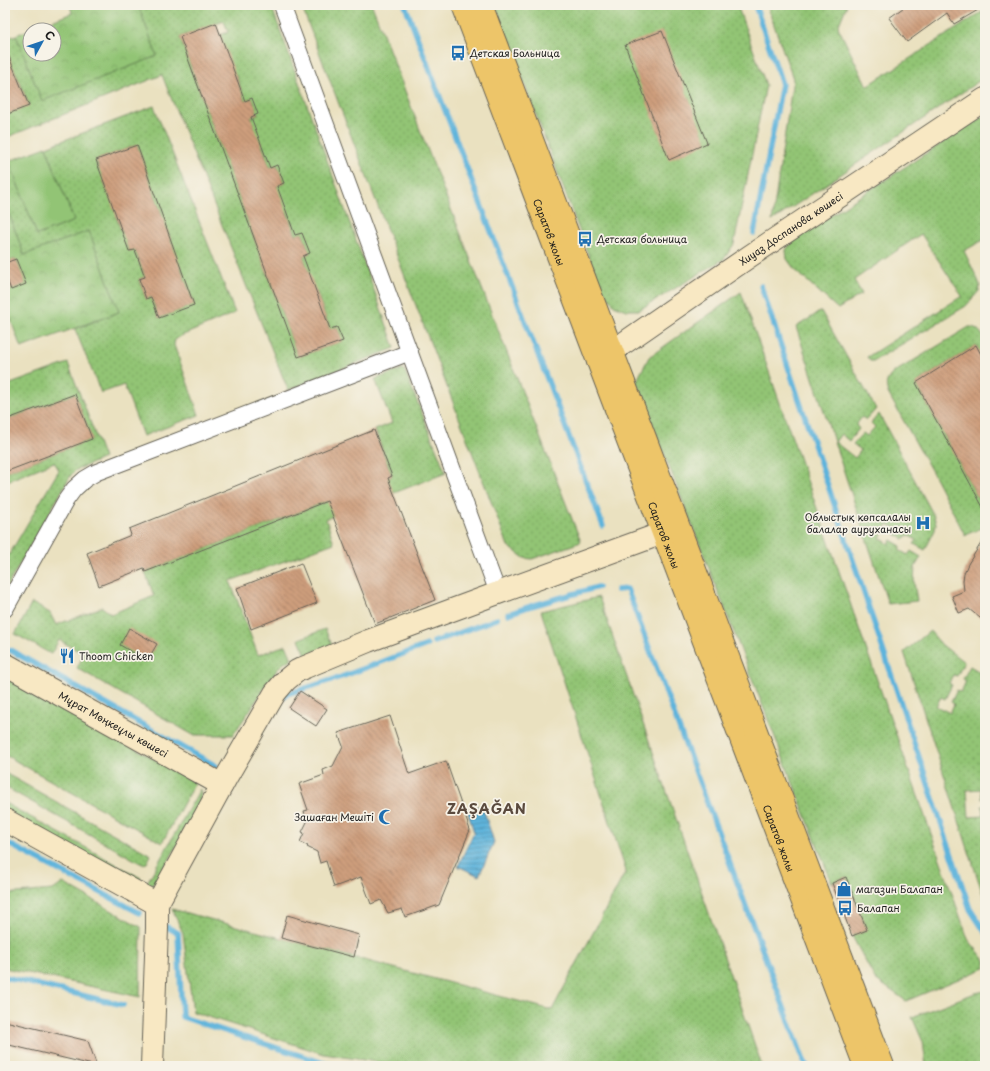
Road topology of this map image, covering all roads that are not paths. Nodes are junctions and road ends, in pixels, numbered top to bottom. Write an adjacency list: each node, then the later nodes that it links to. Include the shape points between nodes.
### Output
1 (282, 5): 5 (street)
2 (463, 5): 6 (main road, Саратов жолы)
3 (481, 5): 6 (main road, Саратов жолы)
4 (985, 99): 6 (main road, Хиуаз Доспанова көшесі)
5 (410, 352): 8 (street); 9 (street, via 97,472 85,479 66,500)
6 (605, 356): 7 (main road, Саратов жолы); 16 (main road, Саратов жолы)
7 (663, 533): 8 (main road); 15 (main road, Саратов жолы)
8 (498, 593): 11 (main road, via 368,641 297,671 276,693)
9 (5, 609)
10 (5, 664): 11 (main road, Мұрат Мөңкеұлы көшесі)
11 (222, 785): 13 (main road)
12 (5, 820): 13 (main road)
13 (157, 904): 14 (main road)
14 (152, 1066)
15 (865, 1066)
16 (883, 1066)

